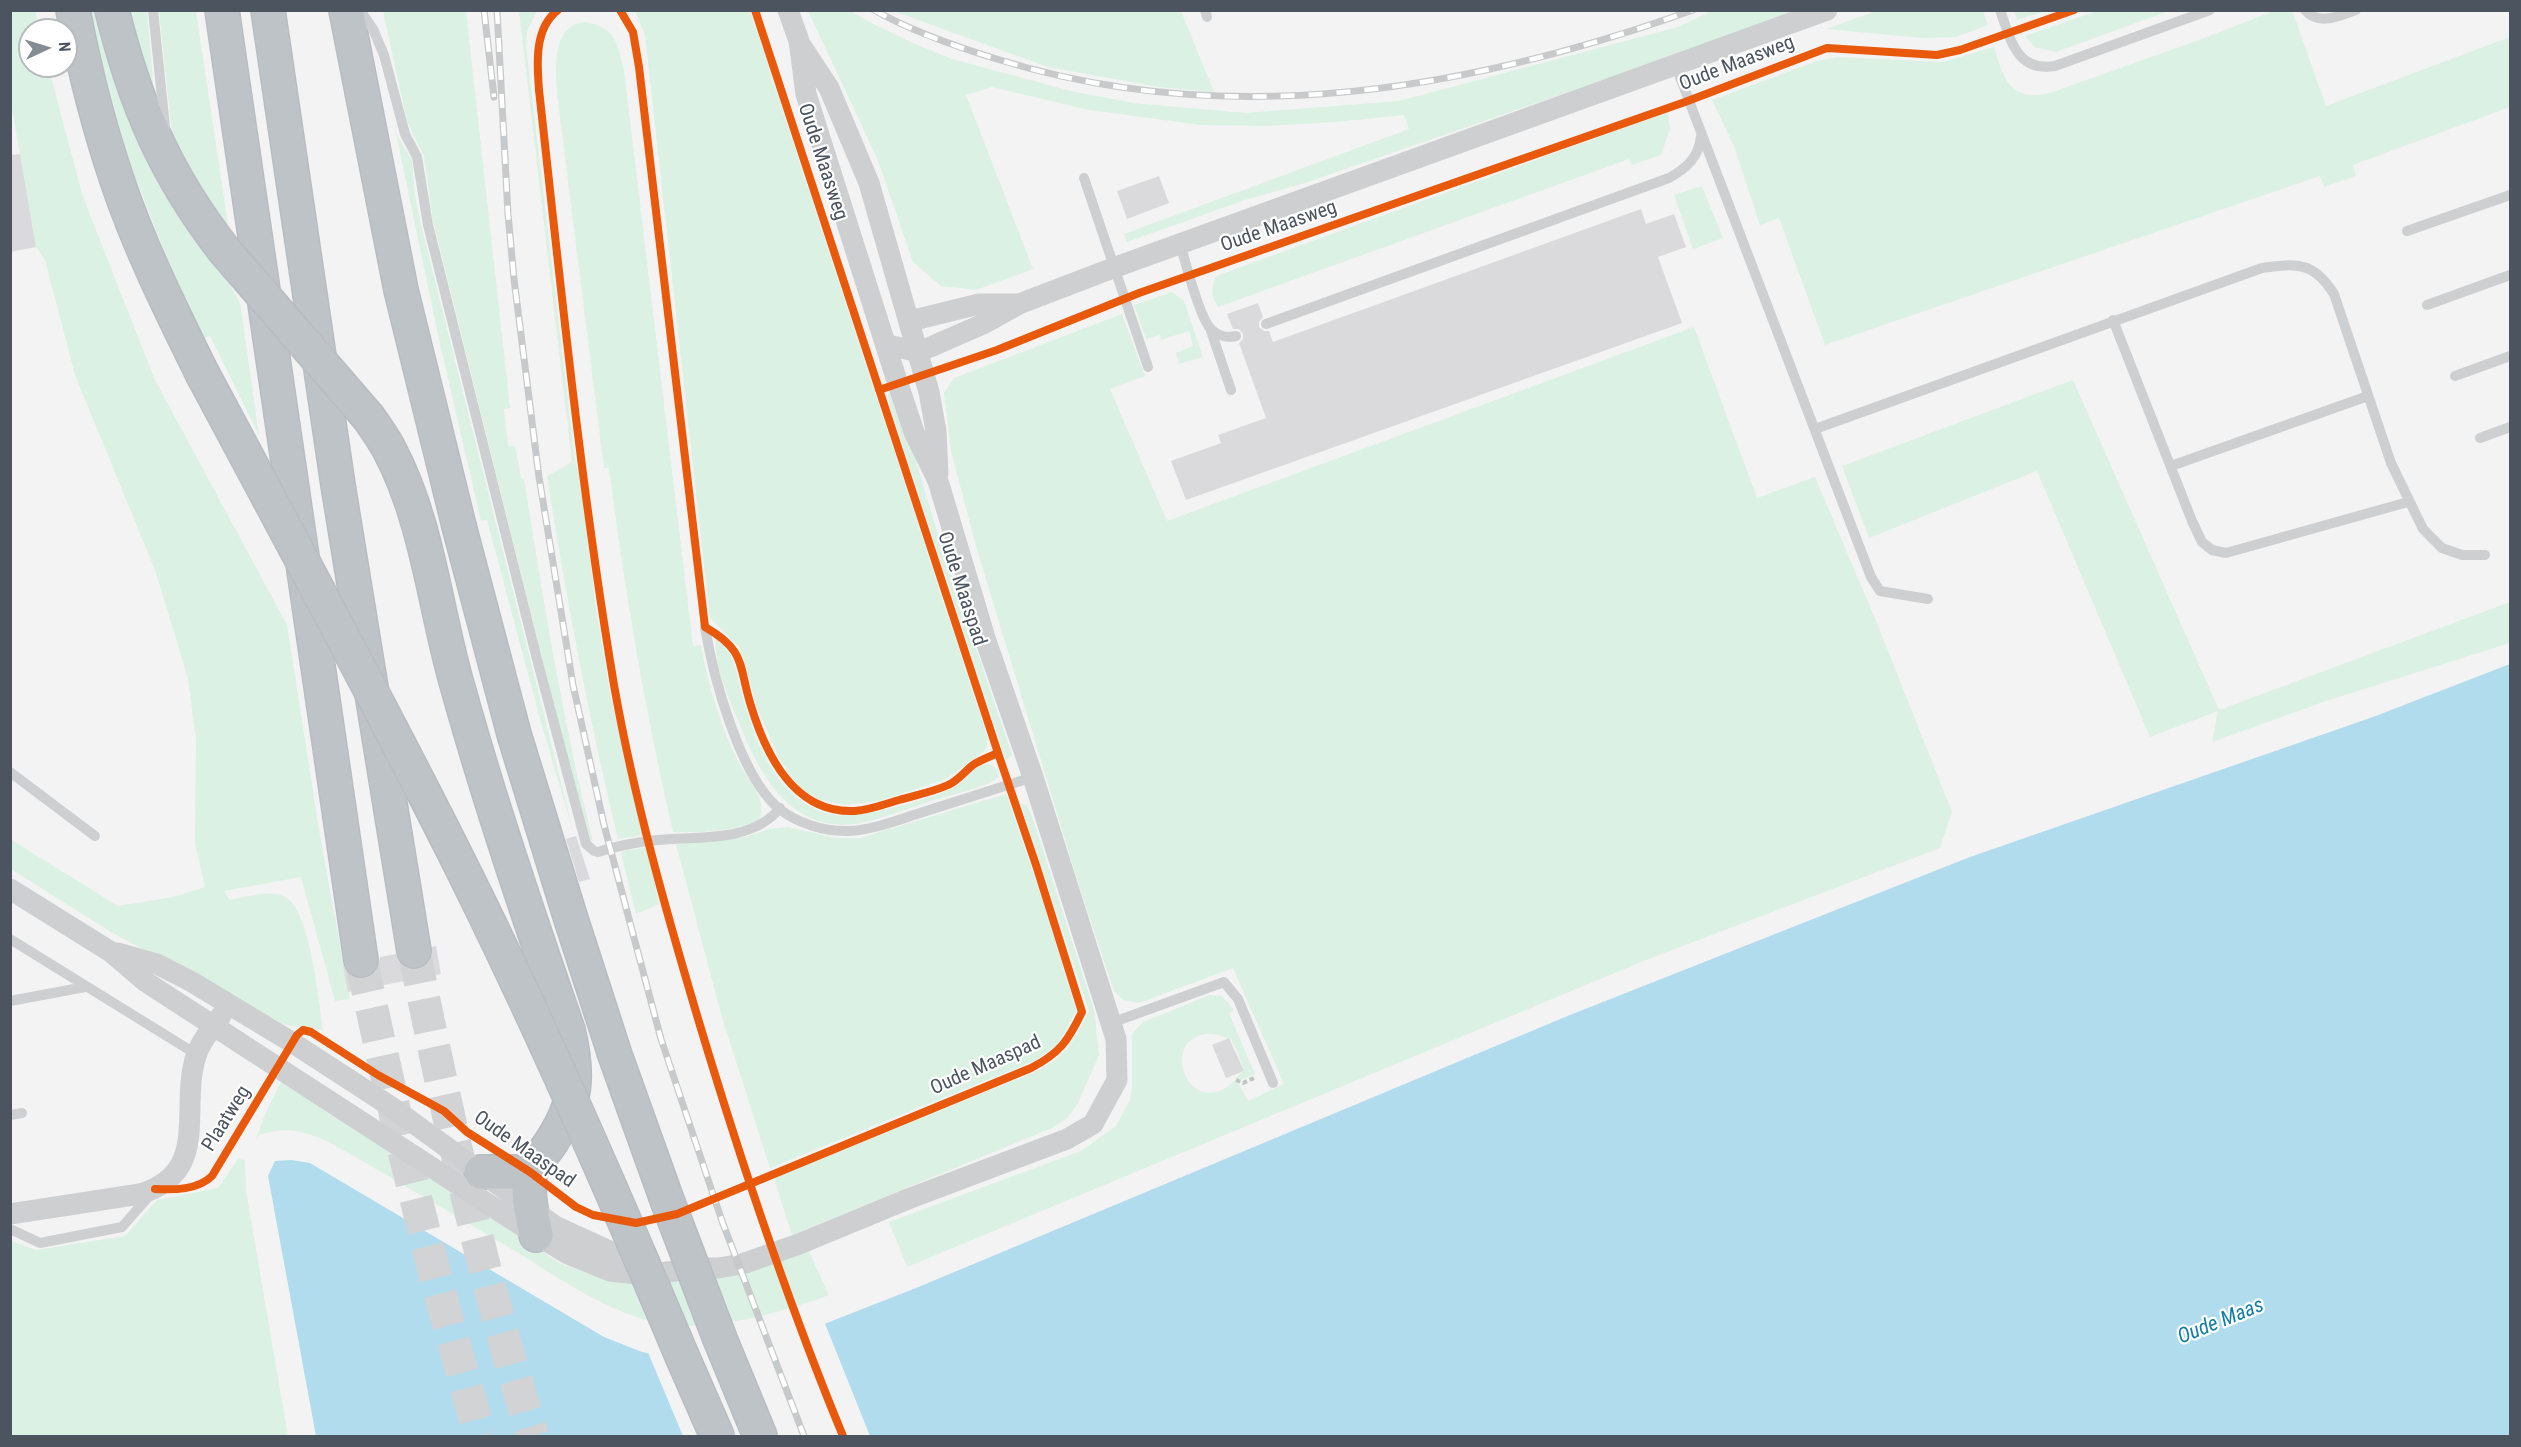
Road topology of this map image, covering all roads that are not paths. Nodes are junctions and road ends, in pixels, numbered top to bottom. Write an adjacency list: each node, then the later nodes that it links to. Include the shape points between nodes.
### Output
1 (112, 10): 17 (highway, via 139,104)
2 (153, 10): 17 (lane)
3 (222, 10): 55 (highway)
4 (268, 10): 53 (highway, via 339,497)
5 (346, 10): 73 (highway, bridge, via 401,290 514,734 615,1055)
6 (360, 10): 49 (lane, via 384,55 405,134 417,157 428,225 586,844 598,852 656,840 737,833 764,824)
7 (788, 10): 14 (street, Oude Maasweg)
8 (1827, 10): 15 (street, Oude Maasweg)
9 (2000, 10): 10 (lane, via 2020,57 2044,68)
10 (2210, 10)
11 (2306, 10): 12 (lane, via 2323,20)
12 (2356, 10)
13 (73, 12): 72 (highway, bridge, via 117,180 155,275 510,967 607,1179)
14 (799, 41): 27 (street, Oude Maasweg, via 829,88 869,183); 31 (street, Oude Maasweg, via 806,94)
15 (1675, 64): 16 (lane); 21 (street, Oude Maasweg)
16 (1702, 133): 28 (lane, via 1700,148 1693,159 1669,178); 39 (lane)
17 (169, 169): 67 (highway, bridge, via 224,250 369,418 389,448 406,488 457,687 574,1057 575,1085 567,1112)
18 (1084, 178): 22 (lane)
19 (2511, 195): 20 (lane)
20 (2407, 231)
21 (1180, 243): 22 (street, Oude Maasweg); 29 (lane)
22 (1113, 268): 24 (street, Oude Maasweg); 34 (lane)
23 (2511, 275): 25 (lane)
24 (1018, 304): 27 (street, Oude Maasweg, via 978,304); 32 (street, Oude Maasweg)
25 (2427, 305)
26 (2113, 320): 37 (lane, via 2262,268 2287,264 2305,267 2324,278 2334,294); 39 (lane); 41 (lane)
27 (910, 321): 31 (street); 32 (street, Oude Maasweg)
28 (1266, 324)
29 (1210, 328): 30 (lane, via 1226,337); 36 (lane)
30 (1236, 336)
31 (888, 345): 32 (street); 42 (street, Oude Maaspad, via 914,432)
32 (919, 352): 42 (street, Oude Maaspad, via 936,431)
33 (2511, 356): 35 (lane)
34 (1148, 367)
35 (2455, 376)
36 (1231, 390)
37 (2368, 396): 41 (lane); 43 (lane)
38 (2511, 427): 40 (lane)
39 (1815, 429): 45 (lane, via 1871,577 1880,591)
40 (2480, 438)
41 (2171, 466): 43 (lane, via 2202,542 2212,550 2226,553)
42 (938, 481): 48 (street, Oude Maaspad, via 986,641)
43 (2408, 502): 44 (lane, via 2423,529 2442,548 2462,555)
44 (2486, 555)
45 (1928, 599)
46 (705, 627): 49 (lane, via 716,680 734,733 755,775)
47 (10, 772): 50 (lane)
48 (1033, 777): 49 (lane, via 880,826 851,831 812,826); 59 (street, Oude Maaspad)
49 (780, 808)
50 (95, 836)
51 (10, 890): 54 (street)
52 (10, 939): 56 (lane)
53 (414, 951)
54 (111, 952): 58 (street, via 157,964); 60 (street, via 146,982)
55 (361, 960)
56 (85, 987): 57 (lane); 61 (lane)
57 (10, 1001)
58 (229, 1003): 60 (street, Plaatweg); 65 (street, Oude Maaspad, via 313,1055)
59 (1111, 1023): 62 (lane, via 1224,982 1238,999); 70 (street, Oude Maaspad, via 1116,1039 1118,1080 1093,1124 799,1244 741,1264 696,1268 616,1254 555,1226)
60 (213, 1027): 61 (street, Plaatweg); 65 (street, Oude Maaspad)
61 (196, 1054): 68 (street, Plaatweg, via 188,1108 188,1149 170,1179)
62 (1273, 1083)
63 (22, 1113): 64 (lane)
64 (10, 1115)
65 (419, 1142): 66 (street, Oude Maaspad); 70 (street, Oude Maaspad)
66 (481, 1172): 67 (highway); 70 (street, Oude Maaspad)
67 (530, 1172): 70 (highway)
68 (155, 1190): 69 (street); 71 (lane, via 122,1227 40,1243)
69 (10, 1214)
70 (534, 1222)
71 (10, 1228)
72 (717, 1437)
73 (760, 1437)

